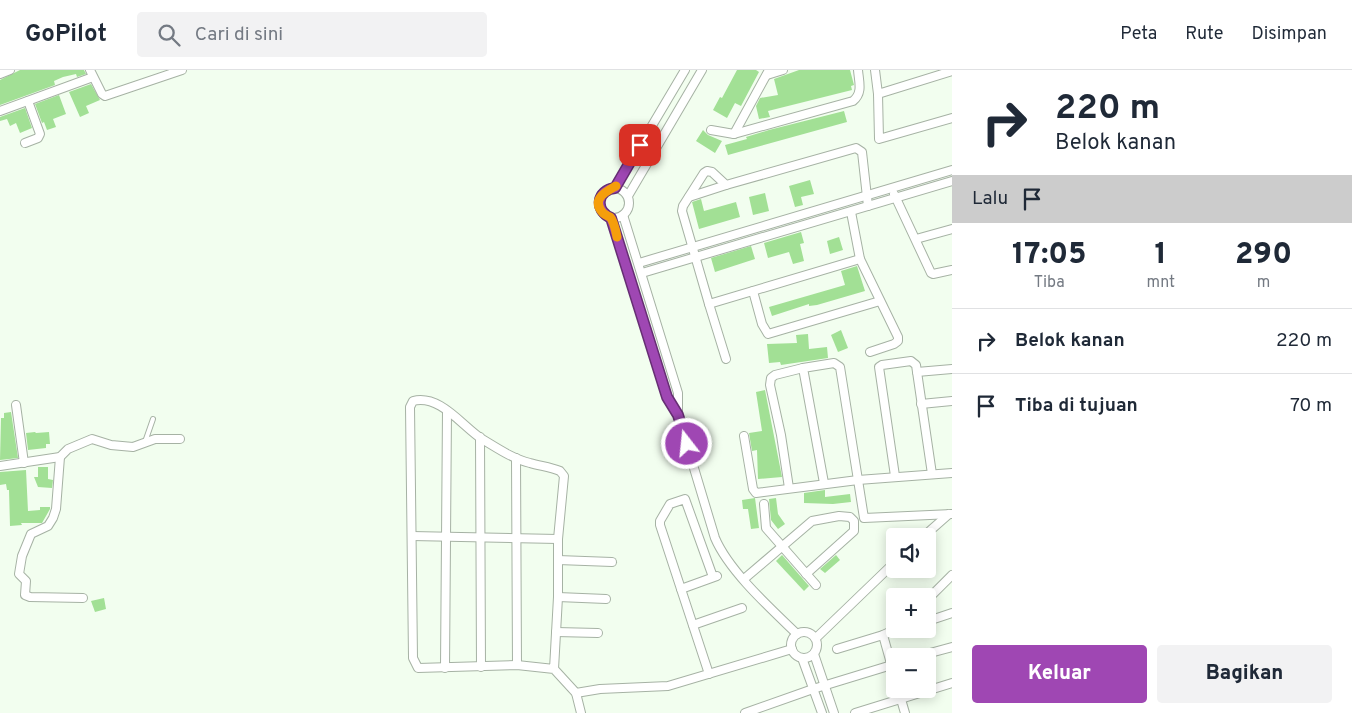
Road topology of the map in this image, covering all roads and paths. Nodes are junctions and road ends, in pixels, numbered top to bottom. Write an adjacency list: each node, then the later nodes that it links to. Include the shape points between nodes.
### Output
1 (10, 70): 11 (street)
2 (182, 70): 8 (street, via 105,96)
3 (685, 70): 22 (street)
4 (702, 70): 24 (street)
5 (783, 70): 9 (street)
6 (858, 70): 17 (street, via 860,92 853,102)
7 (875, 70): 12 (street)
8 (91, 72): 13 (street)
9 (768, 72): 17 (street)
10 (952, 72): 12 (street)
11 (0, 74)
12 (878, 94): 15 (street, via 879,139)
13 (28, 101): 14 (street); 18 (street, via 40,134)
14 (0, 111)
15 (952, 118)
16 (711, 130): 17 (street)
17 (734, 134)
18 (25, 143)
19 (952, 170): 23 (street)
20 (952, 180): 27 (street)
21 (726, 185): 25 (street); 25 (street, via 707,171); 26 (street, via 856,148 862,152)
22 (615, 188): 24 (street); 31 (street, via 604,192 599,202 603,213)
23 (892, 188): 26 (street); 27 (street)
24 (628, 196): 30 (street, via 628,208)
25 (690, 196): 34 (street, via 682,212)
26 (865, 196): 28 (street); 34 (street)
27 (895, 198): 28 (street); 33 (street)
28 (868, 206): 29 (street)
29 (851, 212): 35 (street); 36 (street)
30 (623, 215): 31 (street); 37 (street)
31 (611, 218): 52 (street, via 667,397)
32 (952, 229): 33 (street)
33 (916, 239): 38 (street, via 933,274)
34 (691, 246): 35 (street); 37 (street)
35 (695, 257): 39 (street); 42 (street)
36 (860, 259): 40 (street); 41 (street)
37 (639, 262): 39 (street)
38 (952, 271)
39 (642, 273): 52 (street, via 678,393)
40 (752, 291): 41 (street, via 768,334); 42 (street)
41 (880, 301): 43 (street, via 898,341)
42 (709, 304): 44 (street)
43 (870, 352)
44 (726, 359)
45 (803, 368): 65 (street, via 840,365); 66 (street); 67 (street, via 775,375 770,385)
46 (952, 369): 47 (street)
47 (917, 372): 49 (street); 64 (street, via 911,361 879,367)
48 (952, 401): 49 (street)
49 (921, 404): 63 (street)
50 (16, 405): 60 (street)
51 (446, 411): 55 (street); 71 (street, via 431,401 420,399 410,407); 72 (street)
52 (678, 415): 82 (street, via 714,538)
53 (153, 419): 57 (lane)
54 (744, 436): 67 (street, via 756,493)
55 (480, 437): 59 (street); 73 (street)
56 (180, 439): 57 (street)
57 (145, 442): 58 (street, via 124,447 92,439 68,449)
58 (60, 457): 60 (street); 87 (street, via 56,510 48,526 31,534 19,574 26,581 25,595 30,597)
59 (516, 458): 74 (street); 75 (street, via 560,471 564,476)
60 (24, 463): 61 (street)
61 (0, 466)
62 (952, 472): 63 (street)
63 (932, 474): 64 (street)
64 (895, 476): 65 (street)
65 (858, 480): 66 (street); 69 (street, via 864,518)
66 (824, 483): 67 (street)
67 (789, 488)
68 (764, 504): 76 (street, via 766,528)
69 (950, 514): 70 (street)
70 (933, 528)
71 (412, 536): 72 (street); 109 (street, via 413,658 418,668)
72 (444, 536): 73 (street); 109 (street)
73 (481, 537): 74 (street); 108 (street)
74 (517, 538): 75 (street); 106 (street)
75 (558, 539): 77 (street)
76 (782, 547): 80 (street); 80 (street, via 812,521 839,516 850,517 854,521 854,531); 82 (street)
77 (558, 560): 78 (street); 86 (street)
78 (612, 562)
79 (886, 571): 98 (street)
80 (806, 574): 83 (street)
81 (952, 575): 85 (street)
82 (744, 579): 96 (street)
83 (816, 585)
84 (681, 589): 84 (street, via 660,523 667,507 684,498 715,576); 92 (street)
85 (936, 590)
86 (558, 597): 88 (street); 93 (street)
87 (83, 598)
88 (606, 599)
89 (742, 608): 92 (street)
90 (952, 613): 91 (street)
91 (936, 618)
92 (693, 625): 111 (street)
93 (556, 632): 94 (street); 110 (street)
94 (598, 633)
95 (886, 633): 97 (street)
96 (797, 634): 98 (street, via 807,632); 101 (street, via 791,642)
97 (883, 635): 100 (street); 102 (street)
98 (816, 638): 104 (street)
99 (952, 647): 103 (street)
100 (887, 648)
101 (792, 649): 105 (street); 111 (street)
102 (837, 649)
103 (936, 651)
104 (814, 654): 105 (street); 113 (street)
105 (802, 658): 115 (street)
106 (517, 665): 108 (street); 110 (street)
107 (886, 666): 113 (street)
108 (481, 667): 109 (street)
109 (444, 668)
110 (554, 669): 116 (street)
111 (709, 674): 116 (street, via 668,686)
112 (952, 682): 114 (street)
113 (825, 686): 115 (street); 121 (street)
114 (936, 687)
115 (813, 689): 119 (street); 120 (street)
116 (579, 692): 118 (street)
117 (901, 698): 122 (street); 123 (street)
118 (581, 713)
119 (745, 713)
120 (822, 713)
121 (834, 713)
122 (855, 713)
123 (905, 713)

